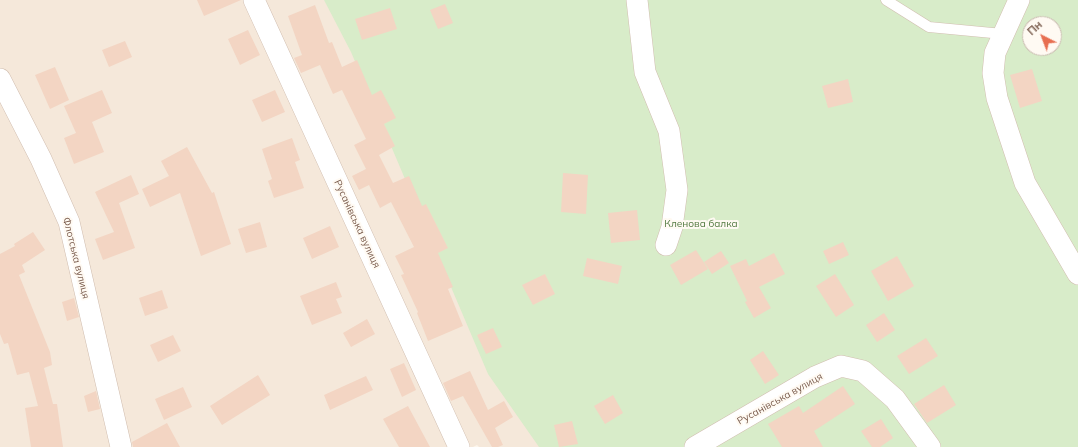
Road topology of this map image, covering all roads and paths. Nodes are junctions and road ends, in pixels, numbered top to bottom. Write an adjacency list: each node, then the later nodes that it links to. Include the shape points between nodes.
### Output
1 (254, 0): 10 (street, Русанівська вулиця)
2 (637, 0): 7 (street, via 645,72 669,132 677,190 672,228)
3 (886, 0): 5 (lane, via 929,27)
4 (1019, 0): 5 (street)
5 (1003, 34): 8 (street, via 995,53 993,73 996,98 1025,183)
6 (0, 79): 9 (street, Флотська вулиця, via 41,159 68,222)
7 (666, 245)
8 (1078, 274)
9 (122, 447)
10 (459, 447)
11 (695, 447): 12 (street, Русанівська вулиця, via 815,377 841,366 863,371 895,400)
12 (930, 447)

